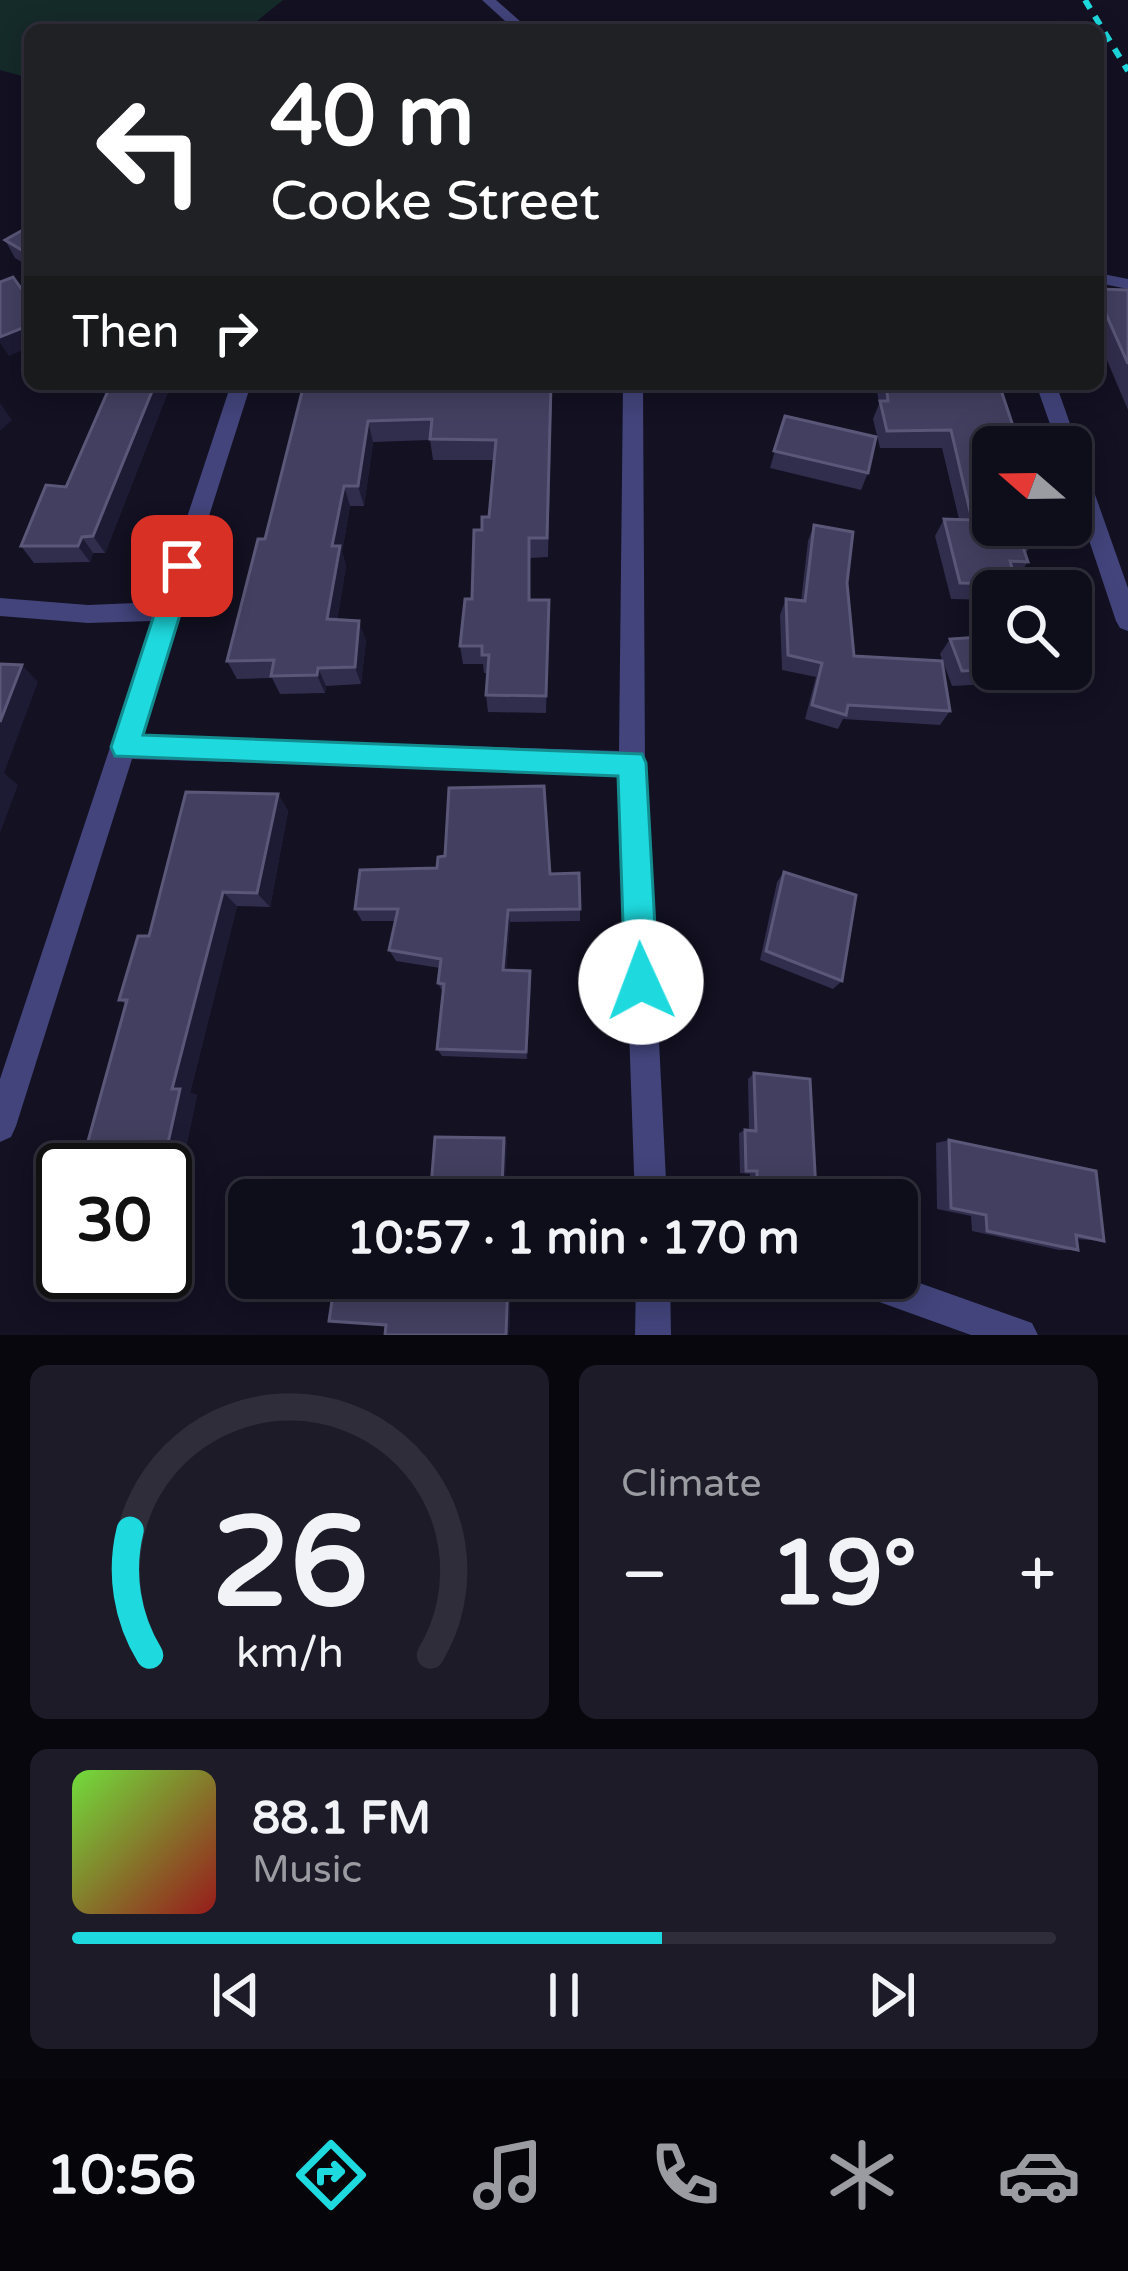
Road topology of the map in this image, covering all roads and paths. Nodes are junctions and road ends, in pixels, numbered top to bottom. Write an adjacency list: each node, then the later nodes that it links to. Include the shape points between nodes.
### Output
1 (488, 0): 2 (street)
2 (516, 24)
3 (239, 390): 9 (street)
4 (633, 390): 12 (street)
5 (1048, 390): 6 (street)
6 (1061, 426)
7 (1092, 516): 10 (street)
8 (0, 607): 9 (street)
9 (168, 611): 11 (street)
10 (1128, 620)
11 (125, 747): 12 (street); 13 (street)
12 (632, 763): 14 (street)
13 (0, 1126)
14 (650, 1179)
15 (652, 1299): 17 (street)
16 (917, 1299): 18 (street)
17 (653, 1335)
18 (1019, 1335)

